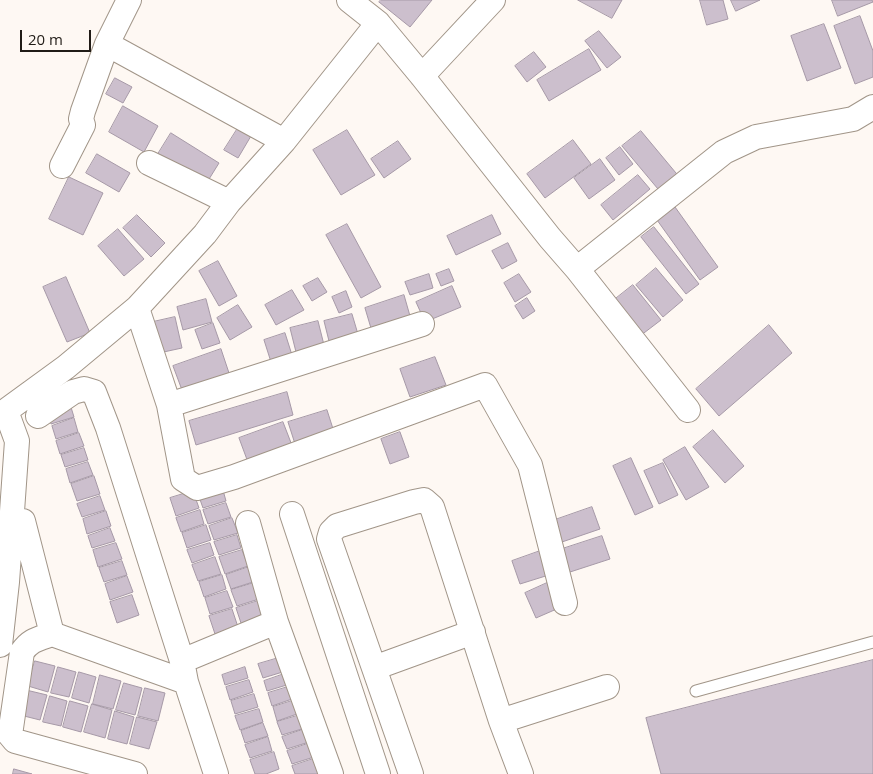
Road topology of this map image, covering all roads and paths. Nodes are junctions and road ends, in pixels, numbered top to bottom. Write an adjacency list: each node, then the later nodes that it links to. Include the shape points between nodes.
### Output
1 (129, 0): 5 (street)
2 (349, 0): 4 (street)
3 (493, 0): 6 (street)
4 (378, 23): 6 (street); 8 (street)
5 (107, 44): 8 (street); 10 (street, via 83,112 83,125)
6 (422, 76): 12 (street)
7 (873, 107): 12 (street, via 853,119 756,137 724,152)
8 (284, 141): 11 (street)
9 (149, 163): 11 (street)
10 (62, 166)
11 (229, 202): 13 (street, via 205,234)
12 (577, 269): 16 (street)
13 (137, 308): 15 (street); 17 (street, via 66,368)
14 (422, 324): 15 (street)
15 (169, 404): 22 (street, via 184,479 197,488 485,385 530,465)
16 (688, 410)
17 (2, 411): 27 (street, via 17,441)
18 (38, 416): 29 (street, via 73,392 84,389 94,392)
19 (292, 514): 36 (street)
20 (23, 521): 25 (street)
21 (248, 523): 23 (street)
22 (565, 603)
23 (276, 622): 29 (street); 35 (street)
24 (473, 632): 28 (street); 28 (street, via 432,507 424,500 337,526 331,532 330,540); 32 (street)
25 (52, 634): 29 (street); 33 (street, via 31,641 22,652 10,735 19,743)
26 (873, 642): 31 (lane)
27 (0, 645)
28 (374, 668): 37 (street)
29 (184, 672): 34 (street)
30 (607, 688): 32 (street)
31 (696, 691)
32 (501, 721): 38 (street)
33 (136, 774)
34 (216, 774)
35 (331, 774)
36 (378, 774)
37 (411, 774)
38 (521, 774)

